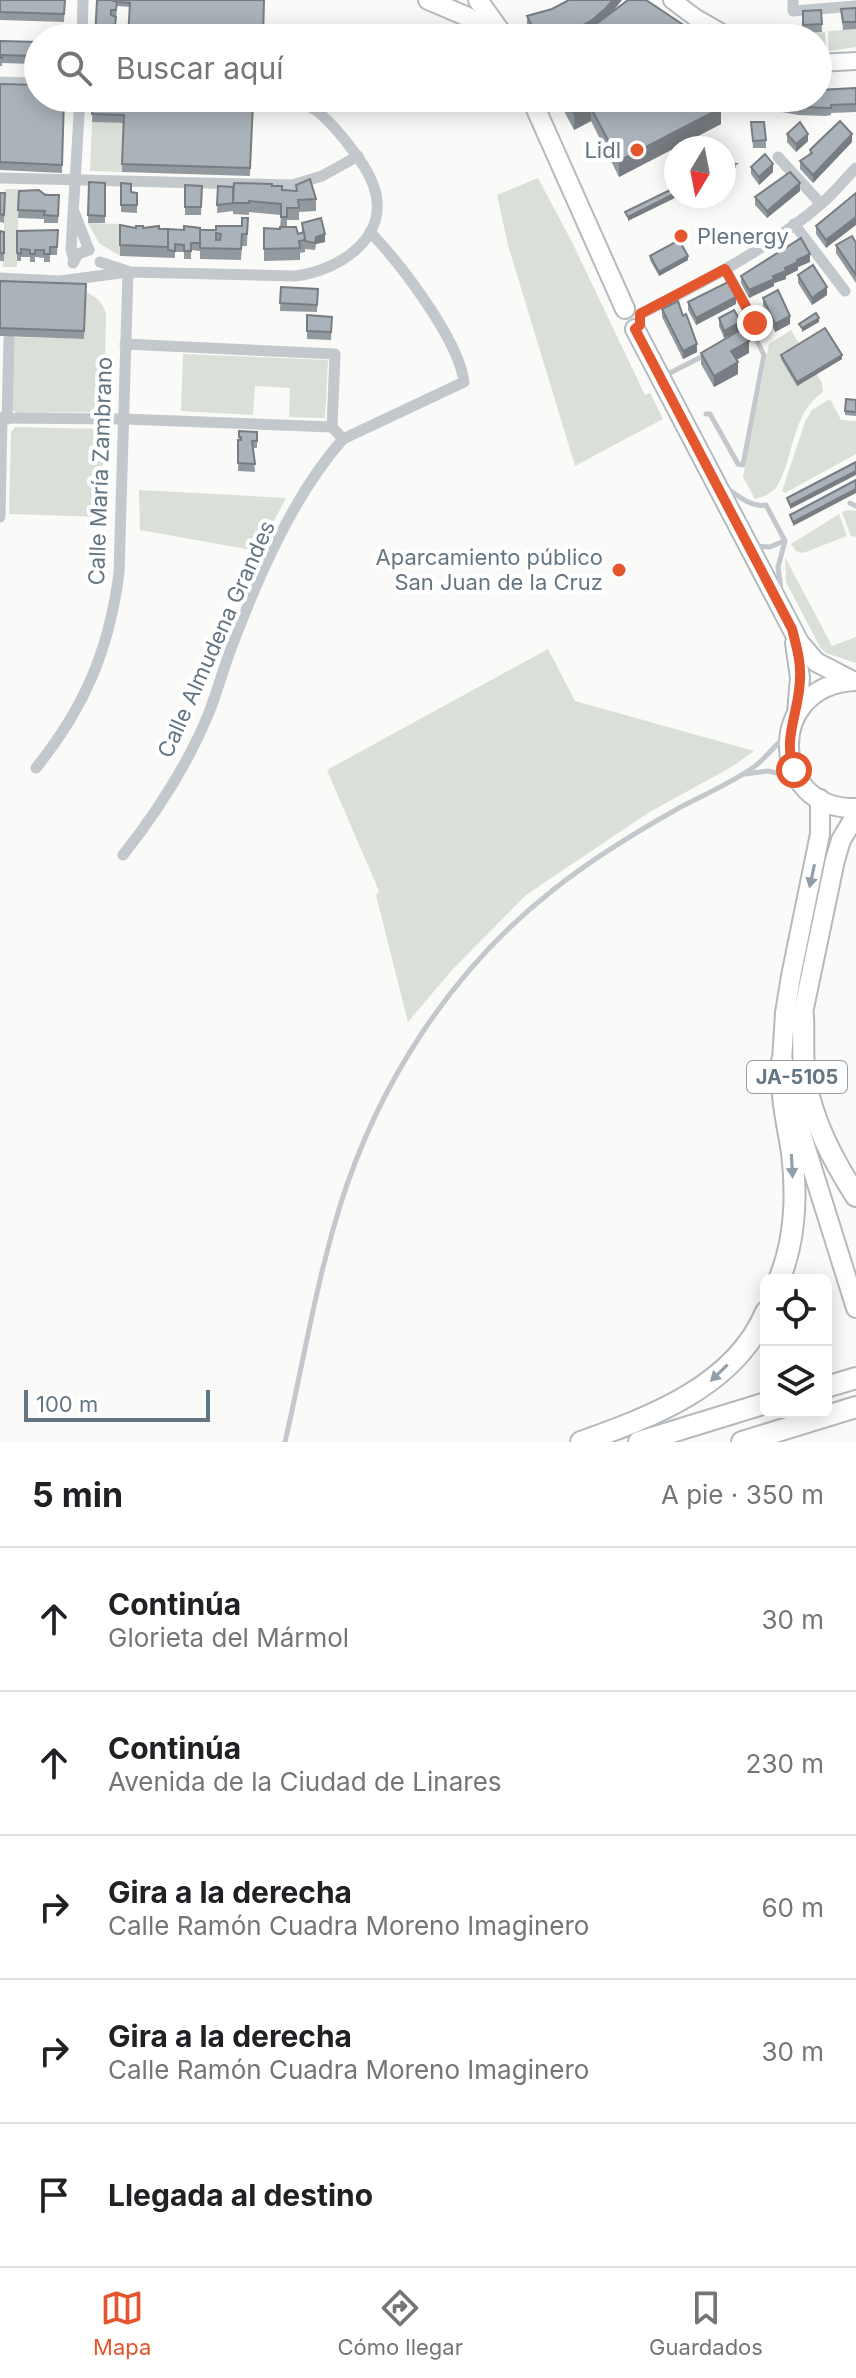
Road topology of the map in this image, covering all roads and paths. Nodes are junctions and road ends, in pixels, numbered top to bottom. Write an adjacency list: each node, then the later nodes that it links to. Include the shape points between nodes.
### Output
1 (83, 0): 7 (street)
2 (428, 0): 8 (main road)
3 (478, 0): 9 (main road)
4 (672, 0): 10 (street)
5 (793, 5): 6 (street)
6 (856, 6)
7 (82, 24)
8 (476, 24)
9 (494, 24)
10 (706, 24)
11 (856, 61): 12 (street)
12 (832, 62)
13 (0, 82): 14 (street)
14 (24, 83)
15 (79, 112): 22 (street)
16 (319, 112): 18 (street)
17 (538, 112): 38 (main road)
18 (358, 156): 22 (street, via 292,185); 26 (street, via 376,193)
19 (778, 157): 23 (street)
20 (856, 168): 23 (street)
21 (0, 178): 22 (street)
22 (76, 180): 24 (street)
23 (821, 204): 25 (street)
24 (75, 213): 27 (street); 29 (street)
25 (794, 224): 30 (street); 36 (street)
26 (370, 232): 31 (street, via 340,263 306,275); 49 (street, Calle Almudena Grandes, via 393,256 440,326 464,382)
27 (89, 250): 28 (street); 29 (street, via 79,252)
28 (100, 262): 31 (street); 33 (street)
29 (73, 263): 33 (street, via 76,273); 35 (street)
30 (725, 269): 38 (street); 39 (street)
31 (128, 272): 32 (street); 37 (street, Calle María Zambrano)
32 (110, 275): 33 (street); 37 (street)
33 (89, 276): 35 (street)
34 (0, 278): 35 (street)
35 (52, 279)
36 (845, 291)
37 (126, 300): 42 (street, Calle María Zambrano)
38 (633, 317): 44 (main road)
39 (755, 323)
40 (9, 339): 46 (street)
41 (731, 341): 45 (lane, via 751,332 764,355 743,465)
42 (125, 344): 47 (street, Calle María Zambrano); 48 (street, via 335,354)
43 (706, 354): 44 (lane)
44 (661, 378): 50 (main road)
45 (706, 414)
46 (3, 418): 47 (street); 51 (street)
47 (124, 419): 48 (street); 58 (street, Calle María Zambrano, via 119,573 111,623 87,692)
48 (332, 427): 49 (street)
49 (343, 439): 64 (street, Calle Almudena Grandes, via 309,482 252,594 192,748)
50 (714, 480): 52 (lane, via 751,503 766,505); 53 (main road)
51 (0, 517)
52 (785, 541): 53 (lane, via 759,548); 54 (lane, via 777,575)
53 (750, 544): 54 (main road)
54 (790, 624): 55 (main road, via 816,662); 56 (main road, via 800,678)
55 (855, 681): 56 (main road, via 816,692)
56 (797, 713): 57 (main road)
57 (789, 735): 59 (lane); 60 (main road, via 791,763)
58 (36, 768)
59 (740, 775): 60 (lane, via 776,771); 74 (lane, via 638,832 554,889 464,975 435,1014 388,1090 345,1190)
60 (801, 782): 61 (main road)
61 (820, 799): 62 (main road); 66 (main road, JA-5105, one-way to 66, via 820,834 791,976)
62 (856, 808)
63 (856, 815): 65 (main road, JA-5105, via 835,860)
64 (123, 855)
65 (803, 1016): 67 (main road, JA-5105, via 796,1073); 68 (highway, via 805,1077 813,1106 825,1144)
66 (782, 1061): 67 (main road, JA-5105); 69 (highway, one-way to 69, via 794,1225)
67 (804, 1138): 70 (main road, JA-5105)
68 (856, 1196)
69 (781, 1274)
70 (856, 1308)
71 (760, 1325): 75 (highway, one-way to 75, via 713,1380 674,1403)
72 (760, 1405): 76 (highway)
73 (856, 1407): 77 (highway)
74 (285, 1442)
75 (581, 1442)
76 (639, 1442)
77 (742, 1442)

